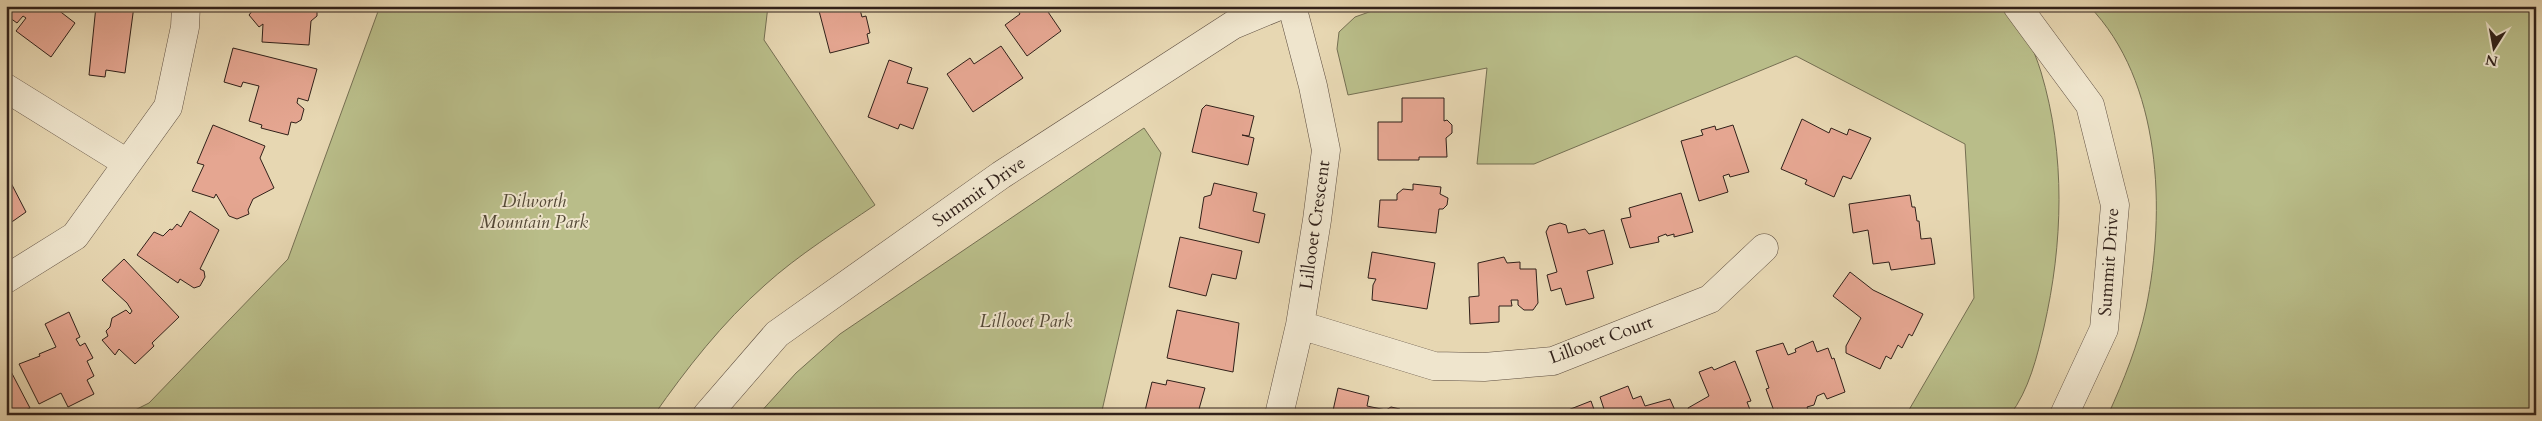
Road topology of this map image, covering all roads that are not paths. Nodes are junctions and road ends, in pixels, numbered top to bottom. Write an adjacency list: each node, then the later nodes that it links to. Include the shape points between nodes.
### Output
1 (186, 6): 6 (street, via 185,27 168,107)
2 (1279, 6): 10 (street, Summit Drive, via 1232,25 1001,175 777,334)
3 (1292, 6): 9 (street, Lillooet Crescent, via 1326,150)
4 (2017, 6): 12 (street, Summit Drive, via 2090,106 2115,205 2104,329)
5 (6, 88): 6 (street)
6 (127, 163): 8 (street, via 75,236)
7 (1764, 248): 9 (street, Lillooet Court, via 1710,299 1553,360 1484,367 1434,366)
8 (6, 279)
9 (1300, 325): 11 (street, Lillooet Crescent)
10 (707, 415)
11 (1279, 415)
12 (2064, 415)

